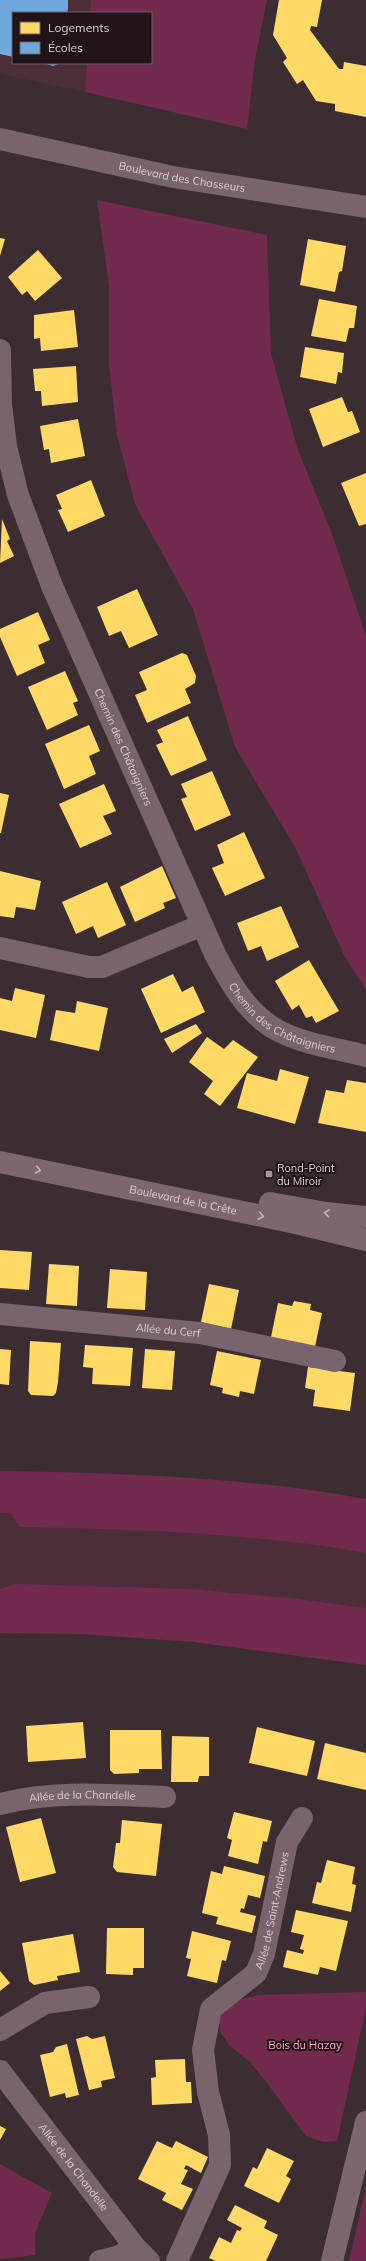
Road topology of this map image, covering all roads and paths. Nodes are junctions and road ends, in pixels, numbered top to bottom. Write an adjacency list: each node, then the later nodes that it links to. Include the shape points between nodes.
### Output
1 (0, 139): 2 (street, Boulevard des Chasseurs, via 173,176)
2 (366, 207)
3 (0, 350): 4 (street, Chemin des Châtaigniers, via 1,404 6,446 18,495 52,586)
4 (202, 926): 5 (street, via 102,967 89,967); 6 (street, Chemin des Châtaigniers, via 236,991 272,1027 301,1039)
5 (0, 948)
6 (366, 1056)
7 (0, 1146): 9 (main road, Boulevard de la Crête, one-way to 7, via 247,1199)
8 (0, 1162): 10 (main road, Boulevard de la Crête, one-way to 10, via 296,1223)
9 (366, 1217)
10 (366, 1240)
11 (0, 1314): 12 (street, Allée du Cerf, via 200,1333)
12 (335, 1360)
13 (165, 1797): 14 (street, Allée de la Chandelle, via 74,1794)
14 (0, 1804)
15 (302, 1818): 22 (street, Allée de Saint-Andrews, via 287,1842 264,1954 256,1973 211,2009 203,2050 208,2092 219,2135 220,2165)
16 (89, 1997): 17 (street, via 45,2003)
17 (0, 2030)
18 (0, 2071): 20 (street, Allée de la Chandelle)
19 (366, 2122): 23 (main road)
20 (142, 2254): 21 (street)
21 (100, 2261)
22 (177, 2261)
23 (332, 2261)

